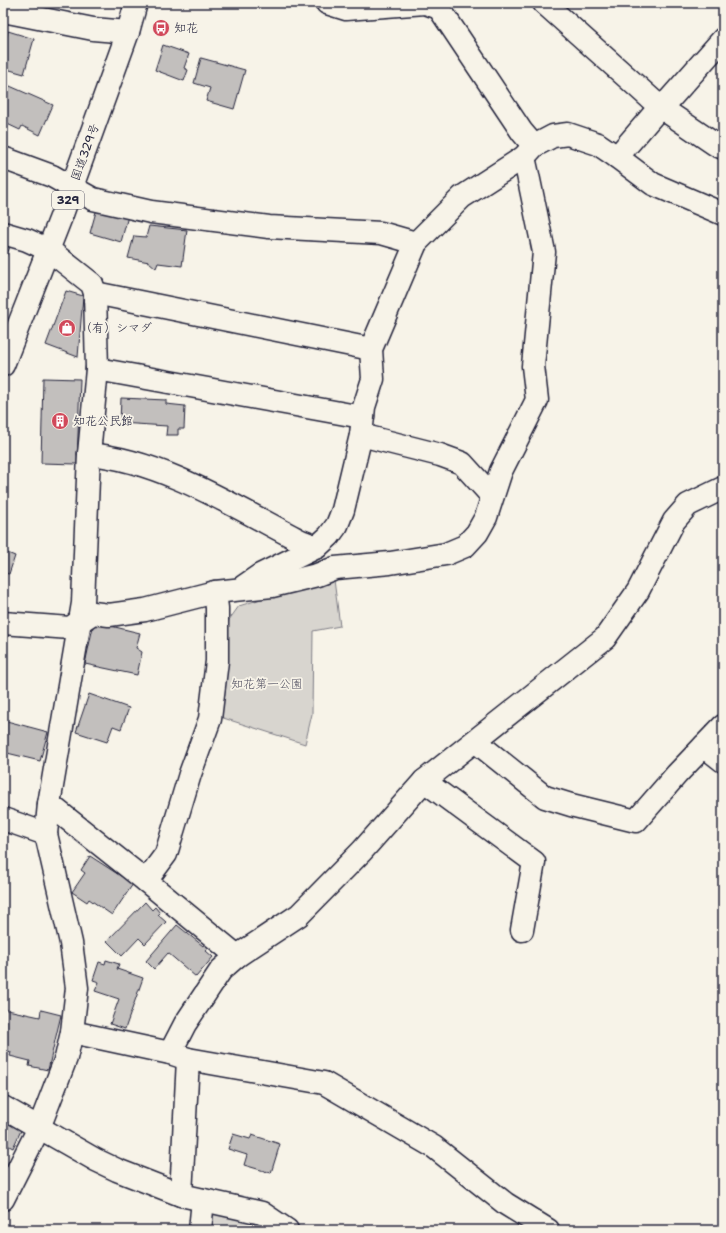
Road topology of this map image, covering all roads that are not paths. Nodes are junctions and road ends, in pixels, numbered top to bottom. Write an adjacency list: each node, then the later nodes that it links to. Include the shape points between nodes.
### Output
1 (136, 3): 5 (main road, 国道329号 / 329)
2 (327, 3): 9 (main road, via 346,9 425,3 439,8 522,132)
3 (544, 3): 7 (main road)
4 (3, 11): 5 (main road, via 93,29)
5 (128, 32): 12 (main road, 国道329号 / 329)
6 (723, 39): 7 (main road)
7 (660, 107): 8 (main road); 10 (main road)
8 (723, 148)
9 (529, 152): 10 (main road, via 553,136 568,134 598,144); 15 (main road, via 462,197); 24 (main road, via 528,175 544,252 533,366 537,400 501,471)
10 (617, 157): 13 (main road, via 653,184)
11 (3, 158): 12 (main road, via 52,176)
12 (72, 187): 15 (main road, via 93,199 151,212 269,227 381,233); 16 (main road, 国道329号 / 329)
13 (723, 214)
14 (3, 233): 16 (main road)
15 (416, 243): 18 (main road)
16 (49, 250): 17 (main road, via 92,284); 19 (main road, 国道329号 / 329)
17 (94, 293): 18 (main road); 20 (main road)
18 (371, 349): 21 (main road, via 373,379 364,406)
19 (4, 360)
20 (97, 369): 21 (main road, via 351,415); 22 (main road)
21 (362, 425): 24 (main road, via 462,463); 25 (main road, via 340,518 329,536)
22 (89, 454): 25 (main road, via 118,458 155,470 202,490); 29 (main road)
23 (723, 488): 31 (main road, via 688,505 674,521 638,591 605,638)
24 (492, 496): 26 (main road, via 486,517 477,533 465,546 446,554 335,568 272,586)
25 (317, 547): 26 (main road, via 260,575)
26 (242, 588): 27 (main road)
27 (215, 592): 29 (main road, via 145,610 109,615 93,613); 38 (main road, via 217,661 210,719 166,854)
28 (3, 623): 29 (main road, via 70,628)
29 (80, 623): 35 (main road)
30 (723, 726): 32 (main road)
31 (475, 741): 32 (main road, via 545,797 636,821); 34 (main road)
32 (704, 746): 33 (main road)
33 (723, 761)
34 (424, 781): 39 (main road, via 534,862); 40 (main road, via 362,851 299,915)
35 (49, 804): 37 (main road); 38 (main road)
36 (3, 819): 37 (main road)
37 (46, 834): 41 (main road, via 71,943 77,988)
38 (146, 881): 40 (main road)
39 (522, 930)
40 (237, 956): 42 (main road, via 221,970 185,1024)
41 (72, 1032): 42 (main road); 44 (main road, via 66,1058)
42 (179, 1056): 45 (main road); 50 (main road, via 324,1083 434,1147 506,1204)
43 (3, 1107): 44 (main road)
44 (39, 1128): 45 (main road, via 117,1170); 46 (main road)
45 (181, 1195): 47 (main road)
46 (3, 1199)
47 (203, 1200): 48 (main road); 49 (main road, via 262,1213)
48 (200, 1230)
49 (287, 1230)
50 (548, 1230)

